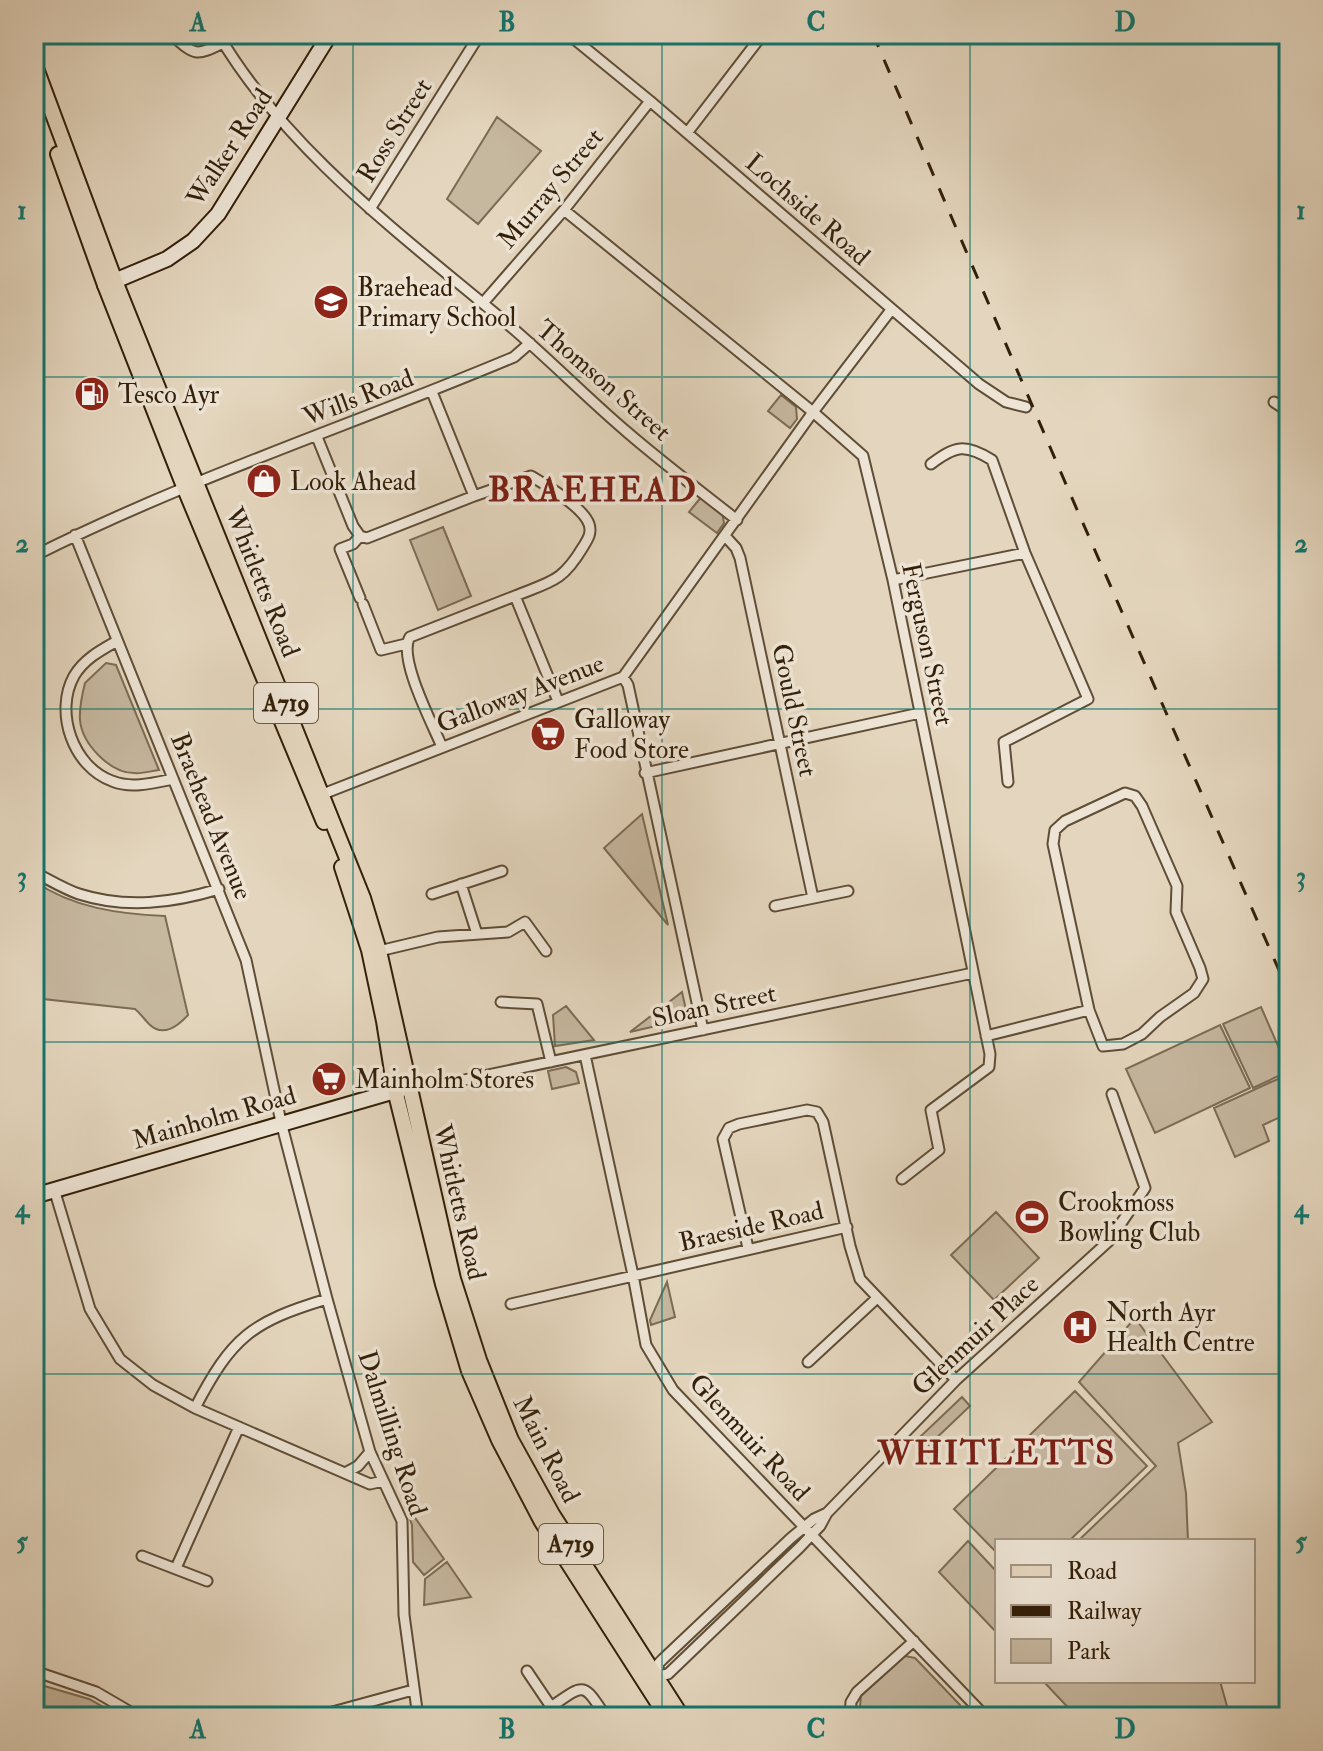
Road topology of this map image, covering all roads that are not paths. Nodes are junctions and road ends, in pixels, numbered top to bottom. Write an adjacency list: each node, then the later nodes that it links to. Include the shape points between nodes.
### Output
1 (171, 34): 6 (street, via 195,53)
2 (330, 34): 10 (street, Walker Road)
3 (480, 34): 12 (street, Ross Street)
4 (568, 34): 9 (street, Lochside Road)
5 (763, 34): 11 (street)
6 (220, 38): 10 (street)
7 (34, 63): 14 (main road, Whitletts Road / A719)
8 (34, 88): 14 (main road, Whitletts Road / A719)
9 (650, 101): 11 (street, Lochside Road); 13 (street, Murray Street)
10 (279, 117): 12 (street); 14 (street, Walker Road, via 218,214 193,241 167,259)
11 (687, 133): 16 (street, Lochside Road)
12 (370, 209): 15 (street, Thomson Street)
13 (564, 210): 15 (street, Murray Street); 21 (street, Ferguson Street)
14 (110, 283): 25 (main road, Whitletts Road / A719)
15 (483, 303): 17 (street, Thomson Street)
16 (891, 310): 20 (street, Lochside Road, via 979,384 1006,402); 21 (street, Galloway Avenue)
17 (530, 343): 18 (street, Wills Road, via 514,357); 27 (street, Thomson Street, via 631,436)
18 (432, 392): 23 (street, Wills Road); 26 (street)
19 (1274, 402): 22 (street)
20 (1026, 407)
21 (813, 412): 27 (street, Galloway Avenue); 33 (street, Ferguson Street, via 863,456)
22 (1289, 412)
23 (317, 437): 25 (street, Wills Road); 29 (street)
24 (931, 464): 31 (street, via 950,449 965,448 992,460)
25 (191, 486): 28 (street, Wills Road); 45 (main road, Whitletts Road / A719); 65 (main road, Whitletts Road / A719, via 343,869 369,950)
26 (474, 496): 29 (street, via 376,536); 34 (street, via 531,476 585,516 590,526 590,536 559,579)
27 (737, 520): 30 (street, Galloway Avenue)
28 (75, 535): 32 (street, Wills Road); 35 (street, Braehead Avenue)
29 (360, 536): 36 (street, via 340,549 381,650)
30 (725, 536): 37 (street, Galloway Avenue); 40 (street, Gould Street, via 740,558)
31 (1025, 553): 33 (street); 44 (street, via 1088,699 1004,742)
32 (34, 556)
33 (893, 580): 39 (street, Ferguson Street)
34 (515, 596): 36 (street, via 410,637); 38 (street)
35 (117, 641): 43 (street, Braehead Avenue); 43 (street, via 91,655 74,676 66,718 73,743 85,763 115,783 145,785)
36 (406, 644): 41 (street, via 407,660)
37 (623, 677): 38 (street, Galloway Avenue); 42 (street)
38 (558, 701): 41 (street, Galloway Avenue)
39 (920, 713): 40 (street); 57 (street, Ferguson Street)
40 (780, 743): 42 (street); 52 (street, Gould Street)
41 (442, 747): 45 (street, Galloway Avenue)
42 (645, 773): 60 (street)
43 (173, 779): 49 (street, Braehead Avenue)
44 (1008, 782)
45 (323, 794): 55 (main road, Whitletts Road / A719)
46 (502, 871): 48 (street)
47 (34, 872): 49 (street, via 78,894 121,902 158,903)
48 (461, 884): 51 (street); 54 (street)
49 (219, 889): 67 (street, Braehead Avenue, via 246,960)
50 (848, 891): 52 (street)
51 (432, 894)
52 (813, 898): 53 (street)
53 (775, 906)
54 (477, 934): 55 (street); 56 (street, via 508,932 525,922)
55 (379, 951): 65 (main road, Whitletts Road / A719)
56 (546, 951)
57 (973, 973): 60 (street, Sloan Street); 61 (street, Ferguson Street)
58 (501, 1002): 63 (street, via 537,1004)
59 (1089, 1010): 59 (street, via 1053,844 1055,830 1125,793 1142,806 1177,886 1176,912 1203,979 1194,993 1123,1044 1103,1046); 61 (street)
60 (703, 1030): 62 (street, Sloan Street)
61 (986, 1036): 68 (street, Ferguson Street, via 989,1067 931,1110 939,1150)
62 (585, 1055): 63 (street, Sloan Street); 73 (street, Glenmuir Road)
63 (551, 1062): 64 (street, Sloan Street)
64 (464, 1080)
65 (402, 1088): 67 (street, Mainholm Road); 78 (main road, Whitletts Road / A719, via 443,1284)
66 (1112, 1094): 79 (street, Glenmuir Place, via 1145,1188 1109,1241)
67 (281, 1122): 69 (street, Mainholm Road); 74 (street, Dalmilling Road)
68 (902, 1179)
69 (54, 1189): 70 (street, Mainholm Road); 80 (street, via 90,1309 120,1359)
70 (34, 1196)
71 (847, 1227): 72 (street, Braeside Road); 72 (street, via 817,1112 739,1124 723,1139); 75 (street, Braeside Road, via 860,1279)
72 (748, 1248): 73 (street, Braeside Road)
73 (633, 1275): 76 (street); 86 (street, Glenmuir Road, via 646,1345 673,1390)
74 (327, 1299): 80 (street, via 285,1311 256,1327 234,1346); 82 (street, Dalmilling Road)
75 (876, 1299): 77 (street); 79 (street, Braeside Road)
76 (511, 1304)
77 (808, 1362)
78 (474, 1366): 94 (main road, Main Road / A719, via 499,1440 542,1522)
79 (956, 1380): 85 (street, Glenmuir Place)
80 (195, 1408): 81 (street)
81 (239, 1427): 83 (street); 89 (street)
82 (370, 1452): 83 (street); 84 (street, Dalmilling Road)
83 (345, 1473): 84 (street, via 370,1484)
84 (383, 1481): 95 (street, Dalmilling Road, via 402,1521 404,1615)
85 (827, 1513): 86 (street, Glenmuir Place); 87 (street, Glenmuir Place)
86 (804, 1527): 87 (street, Glenmuir Road); 94 (street, Glenmuir Place, via 659,1663)
87 (812, 1535): 91 (street, Glenmuir Road); 94 (street, Glenmuir Place, via 668,1674)
88 (142, 1556): 89 (street)
89 (176, 1568): 90 (street)
90 (207, 1581)
91 (914, 1641): 104 (street, via 857,1692); 105 (street, Glenmuir Road)
92 (34, 1671): 97 (street, via 96,1692)
93 (527, 1671): 96 (street)
94 (653, 1678): 102 (main road, Main Road / A719); 103 (main road, Main Road / A719)
95 (413, 1690): 98 (street); 99 (street, Dalmilling Road)
96 (551, 1707): 100 (street); 101 (street, via 584,1689)
97 (139, 1717)
98 (314, 1717)
99 (418, 1717)
100 (558, 1717)
101 (606, 1717)
102 (667, 1717)
103 (682, 1717)
104 (850, 1717)
105 (986, 1717)

